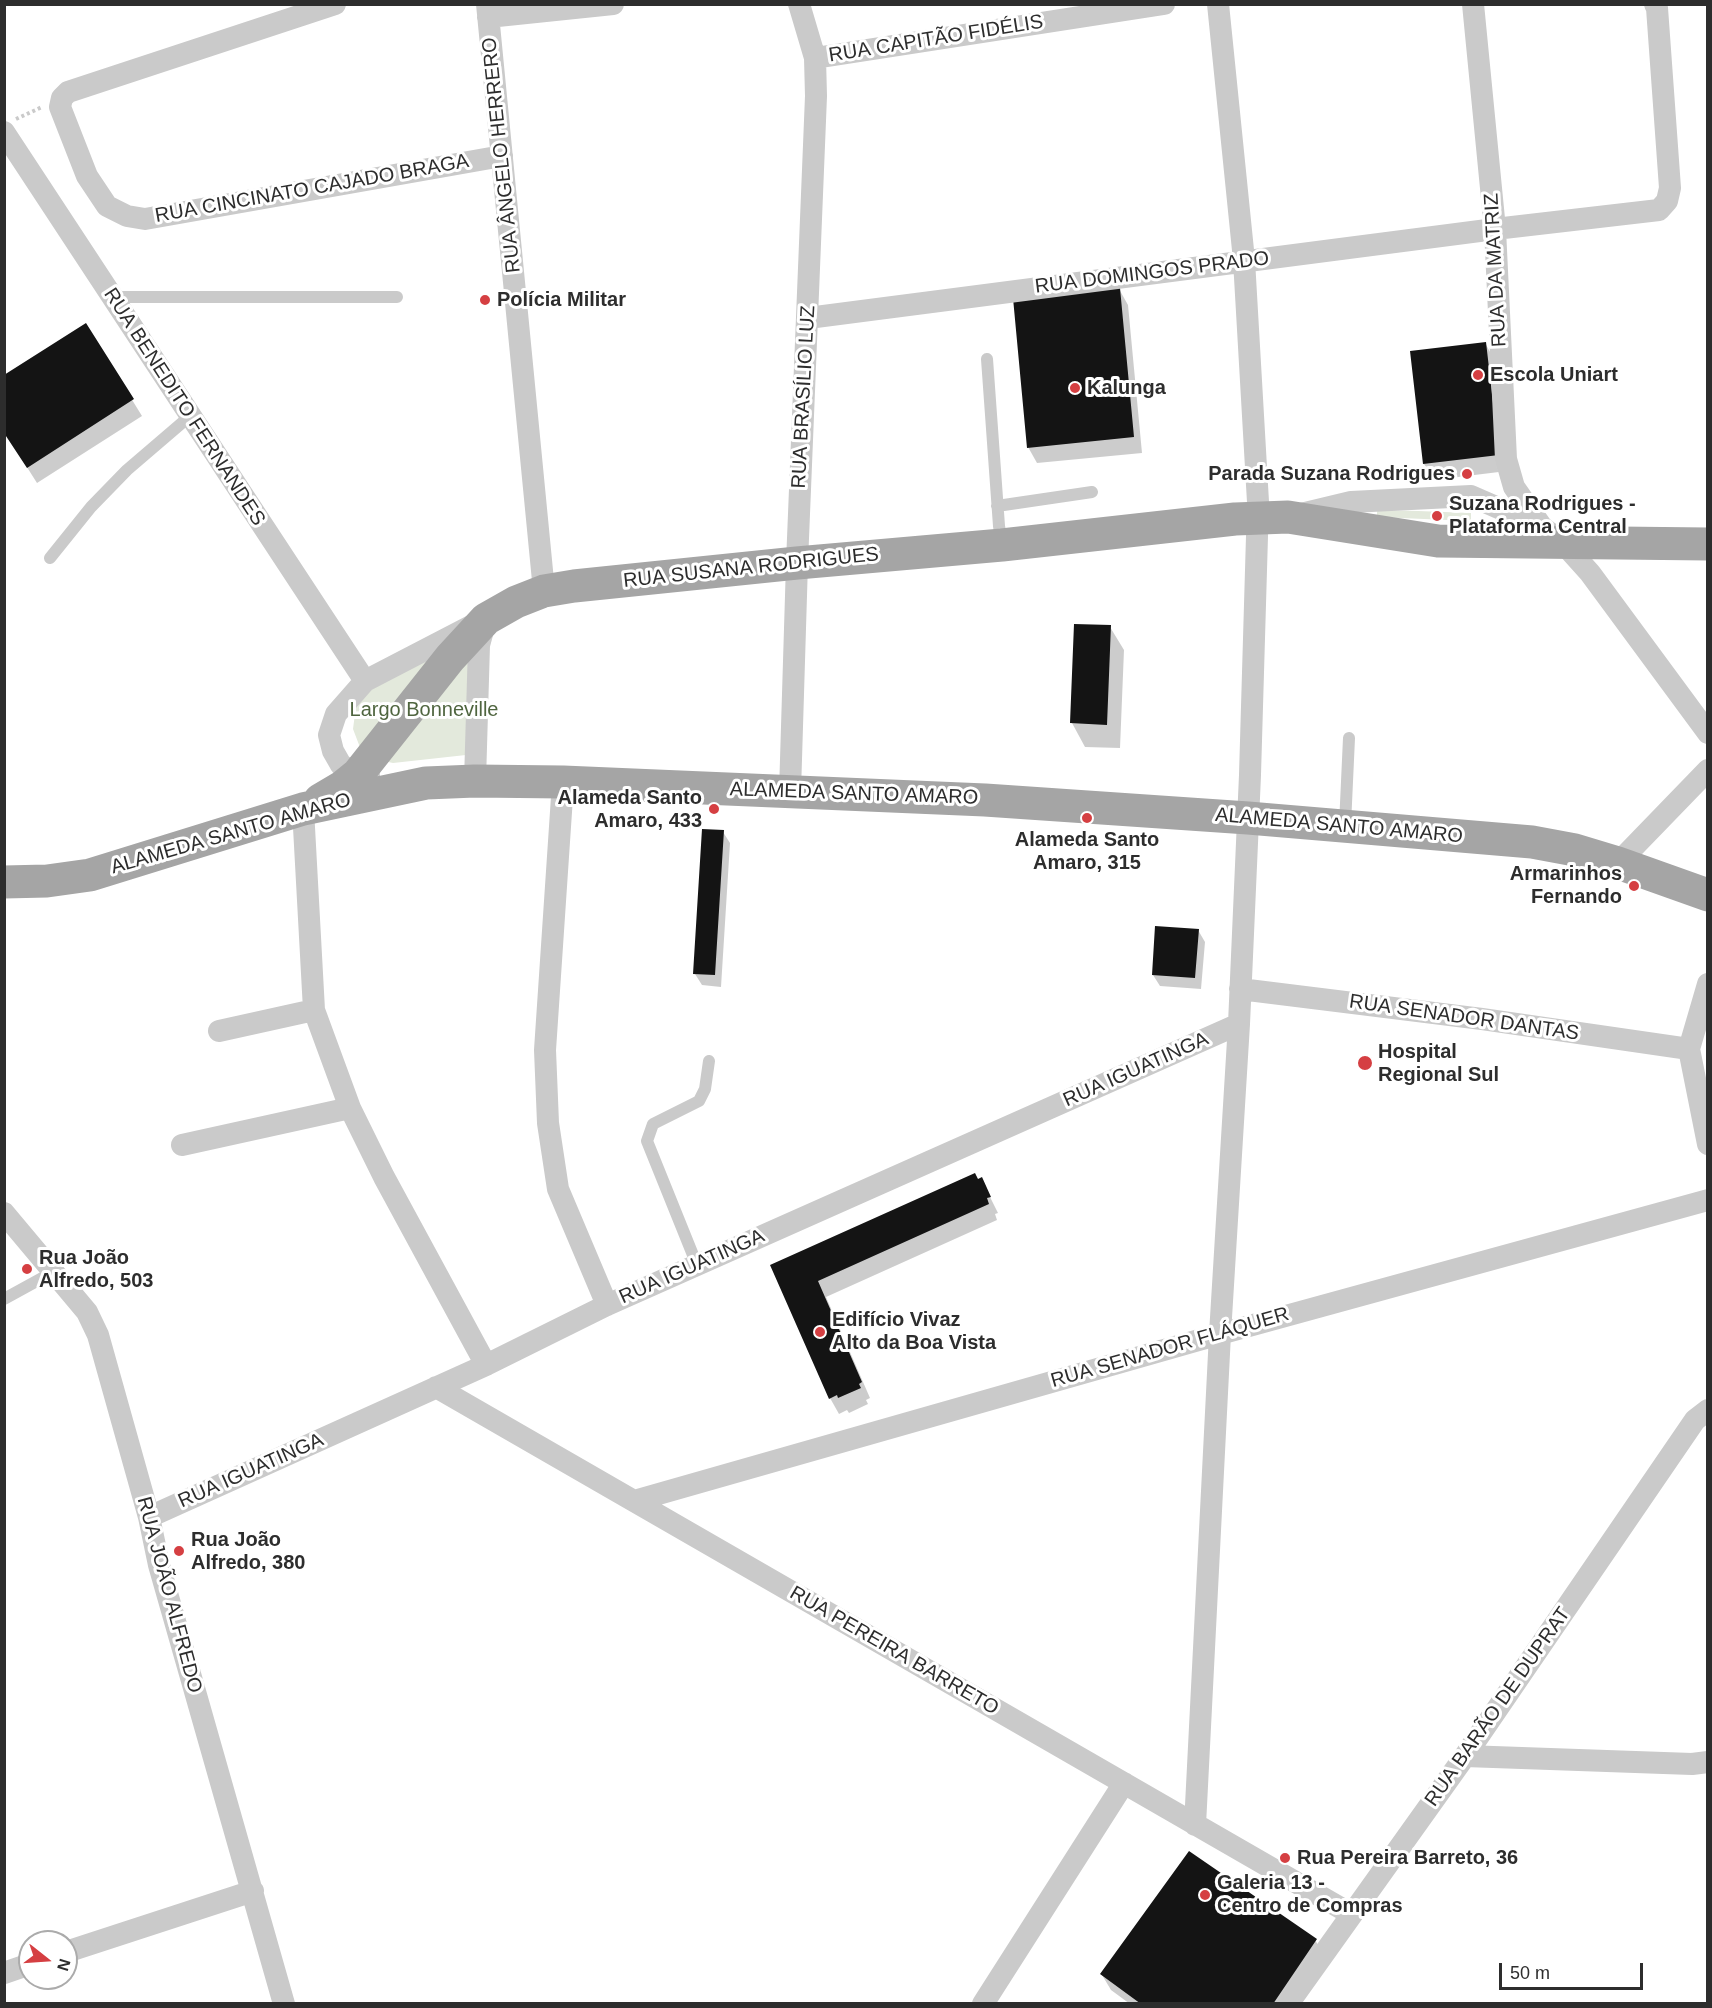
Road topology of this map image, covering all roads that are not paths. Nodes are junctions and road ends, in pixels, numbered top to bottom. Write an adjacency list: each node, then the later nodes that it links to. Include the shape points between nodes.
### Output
1 (335, 4): 11 (street, RUA CINCINATO CAJADO BRAGA, via 65,95 60,107 87,176 107,206 145,219)
2 (613, 4): 8 (street)
3 (800, 4): 9 (street, RUA BRASÍLIO LUZ)
4 (1164, 4): 9 (street, RUA CAPITÃO FIDÉLIS)
5 (1218, 4): 13 (street)
6 (1473, 4): 12 (street, RUA DA MATRIZ)
7 (1655, 4): 12 (street, RUA DOMINGOS PRADO, via 1670,188 1667,201 1659,210)
8 (487, 11): 11 (street, RUA ÂNGELO HERRERO)
9 (815, 58): 16 (street, RUA BRASÍLIO LUZ)
10 (9, 126): 14 (street, RUA BENEDITO FERNANDES)
11 (502, 156): 27 (street, RUA ÂNGELO HERRERO)
12 (1495, 229): 13 (street, RUA DOMINGOS PRADO); 22 (street, RUA DA MATRIZ, via 1506,459 1514,487)
13 (1244, 260): 16 (street, RUA DOMINGOS PRADO); 21 (street, via 1258,502)
14 (112, 297): 15 (lane); 18 (street, RUA BENEDITO FERNANDES)
15 (397, 297)
16 (808, 318): 26 (street, RUA BRASÍLIO LUZ)
17 (987, 359): 20 (lane)
18 (190, 416): 25 (lane, via 127,470); 29 (street, RUA BENEDITO FERNANDES)
19 (1092, 492): 20 (lane)
20 (997, 506): 24 (lane)
21 (1273, 518): 22 (main road, RUA SUSANA RODRIGUES, via 1437,541); 22 (street, RUA SUSANA RODRIGUES, via 1351,502 1471,496); 24 (main road, RUA SUSANA RODRIGUES); 39 (street)
22 (1552, 535): 23 (main road); 30 (street, RUA DA MATRIZ, via 1590,573)
23 (1707, 544)
24 (1002, 546): 26 (main road, RUA SUSANA RODRIGUES)
25 (50, 558)
26 (797, 563): 27 (main road, RUA SUSANA RODRIGUES); 37 (street, RUA BRASÍLIO LUZ)
27 (544, 591): 28 (main road, RUA SUSANA RODRIGUES)
28 (486, 619): 29 (street); 33 (main road, RUA SUSANA RODRIGUES); 34 (street, via 479,645)
29 (365, 681): 33 (street, via 336,714 329,735 340,765)
30 (1707, 733)
31 (1349, 738): 40 (lane)
32 (1707, 770): 41 (street)
33 (358, 774): 36 (street); 38 (main road, RUA SUSANA RODRIGUES)
34 (475, 781): 35 (main road, ALAMEDA SANTO AMARO); 36 (main road, ALAMEDA SANTO AMARO)
35 (562, 782): 37 (main road, ALAMEDA SANTO AMARO); 59 (street, via 545,1050 548,1123 558,1189)
36 (426, 783): 38 (main road, ALAMEDA SANTO AMARO)
37 (790, 792): 39 (main road, ALAMEDA SANTO AMARO, via 985,800)
38 (303, 809): 42 (main road, ALAMEDA SANTO AMARO, via 90,875); 46 (street)
39 (1248, 818): 40 (main road, ALAMEDA SANTO AMARO); 45 (street)
40 (1345, 826): 41 (main road, ALAMEDA SANTO AMARO, via 1532,842)
41 (1618, 863): 43 (main road, ALAMEDA SANTO AMARO)
42 (4, 882)
43 (1707, 895)
44 (1707, 984): 49 (street)
45 (1240, 989): 47 (street); 49 (street, RUA SENADOR DANTAS)
46 (314, 1010): 48 (street); 51 (street)
47 (1239, 1024): 56 (street, RUA IGUATINGA); 60 (street)
48 (219, 1031)
49 (1689, 1049): 52 (street)
50 (709, 1061): 56 (lane, via 699,1101 653,1124 647,1141)
51 (350, 1108): 53 (street); 61 (street)
52 (1707, 1144)
53 (182, 1145)
54 (1707, 1200): 60 (street, RUA SENADOR FLÁQUER)
55 (4, 1213): 57 (street, RUA JOÃO ALFREDO)
56 (697, 1265): 59 (street, RUA IGUATINGA)
57 (55, 1271): 58 (lane); 65 (street, RUA JOÃO ALFREDO, via 87,1311 98,1335)
58 (4, 1299)
59 (607, 1305): 61 (street, RUA IGUATINGA)
60 (1220, 1334): 64 (street, RUA SENADOR FLÁQUER); 69 (street)
61 (486, 1365): 62 (street, RUA IGUATINGA)
62 (436, 1387): 64 (street, RUA PEREIRA BARRETO); 65 (street, RUA IGUATINGA)
63 (1707, 1410): 66 (street, RUA BARÃO DE DUPRAT, via 1695,1420)
64 (634, 1501): 68 (street, RUA PEREIRA BARRETO)
65 (149, 1518): 70 (street, RUA JOÃO ALFREDO)
66 (1465, 1756): 67 (street); 71 (street, RUA BARÃO DE DUPRAT)
67 (1707, 1762)
68 (1124, 1783): 69 (street, RUA PEREIRA BARRETO); 74 (street)
69 (1195, 1824): 71 (street, RUA PEREIRA BARRETO)
70 (254, 1891): 72 (street); 73 (street, RUA JOÃO ALFREDO)
71 (1351, 1914): 75 (street, RUA BARÃO DE DUPRAT)
72 (78, 1948)
73 (284, 2004)
74 (983, 2004)
75 (1288, 2004)

